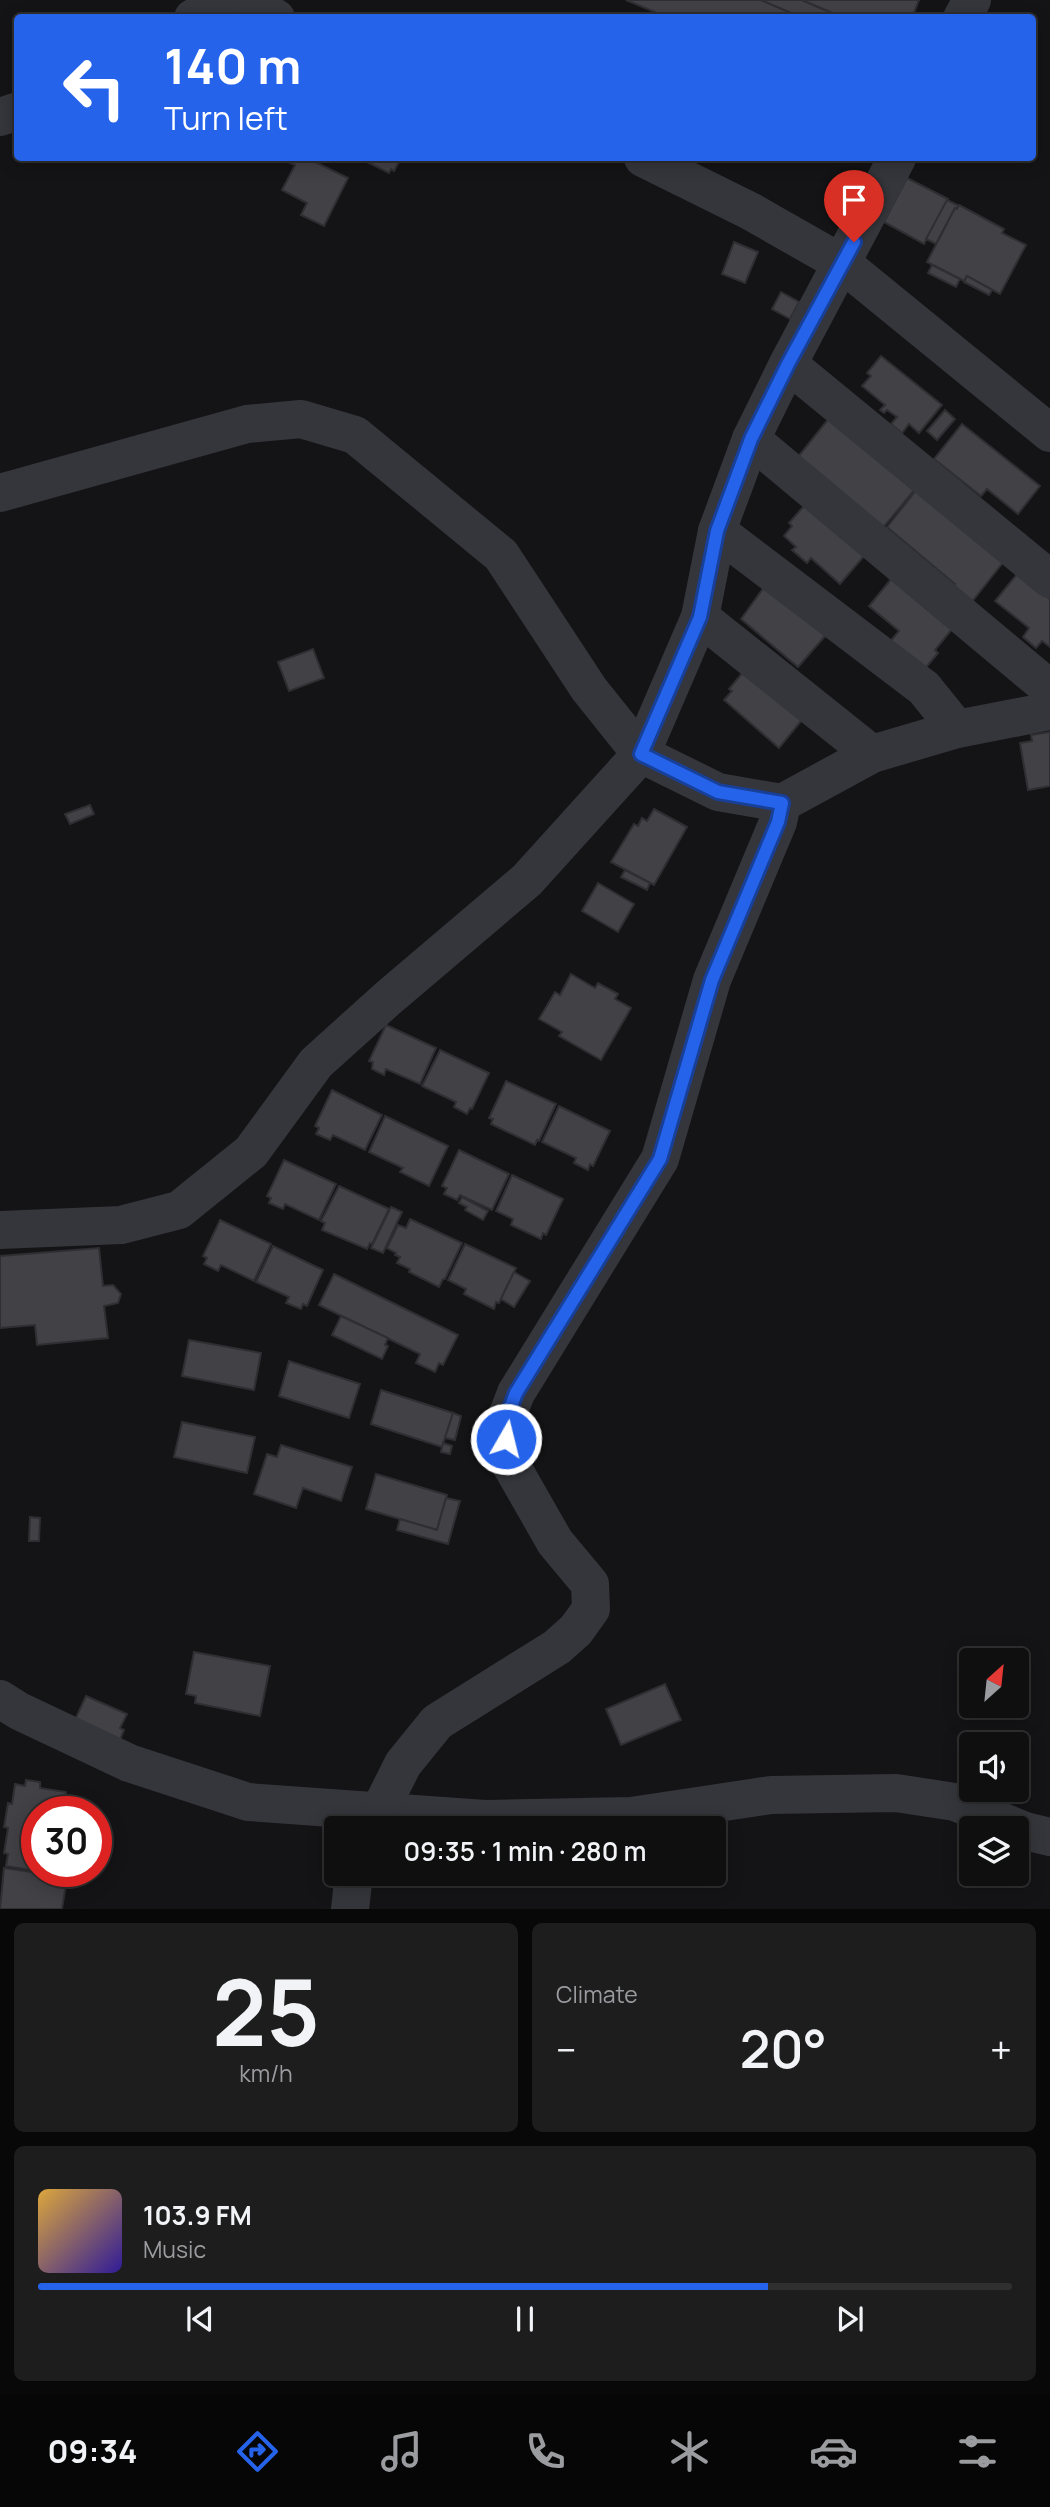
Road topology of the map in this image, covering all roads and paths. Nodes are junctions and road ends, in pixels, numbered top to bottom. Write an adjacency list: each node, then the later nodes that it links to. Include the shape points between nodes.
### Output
1 (224, 0): 3 (street)
2 (239, 0): 4 (street)
3 (200, 14)
4 (268, 14)
5 (649, 161): 7 (street)
6 (895, 161): 7 (street)
7 (843, 264): 8 (street); 9 (street)
8 (788, 364): 10 (street); 13 (street)
9 (1050, 433)
10 (751, 439): 12 (street); 15 (street)
11 (0, 493): 18 (street, via 247,424 301,419 355,435 501,555 589,689)
12 (717, 531): 14 (street); 17 (street, via 924,688)
13 (1050, 579)
14 (700, 617): 18 (street); 19 (street)
15 (1050, 689)
16 (1050, 711): 17 (street)
17 (957, 729): 19 (street)
18 (641, 754): 20 (street, via 718,792); 21 (street, via 527,880 316,1063 251,1152 179,1210 121,1225)
19 (872, 754): 20 (street)
20 (782, 803): 26 (street, via 712,980 660,1159 516,1393 506,1419 507,1458 555,1542 590,1584 591,1609 557,1647 437,1723)
21 (0, 1230)
22 (0, 1699): 24 (street)
23 (0, 1731): 24 (street, via 121,1766)
24 (128, 1763): 25 (street, via 248,1802)
25 (359, 1816)
26 (368, 1816)
27 (631, 1816): 28 (street, via 771,1795 896,1793 955,1802)
28 (1050, 1837)
29 (353, 1886): 30 (street)
30 (350, 1909)

